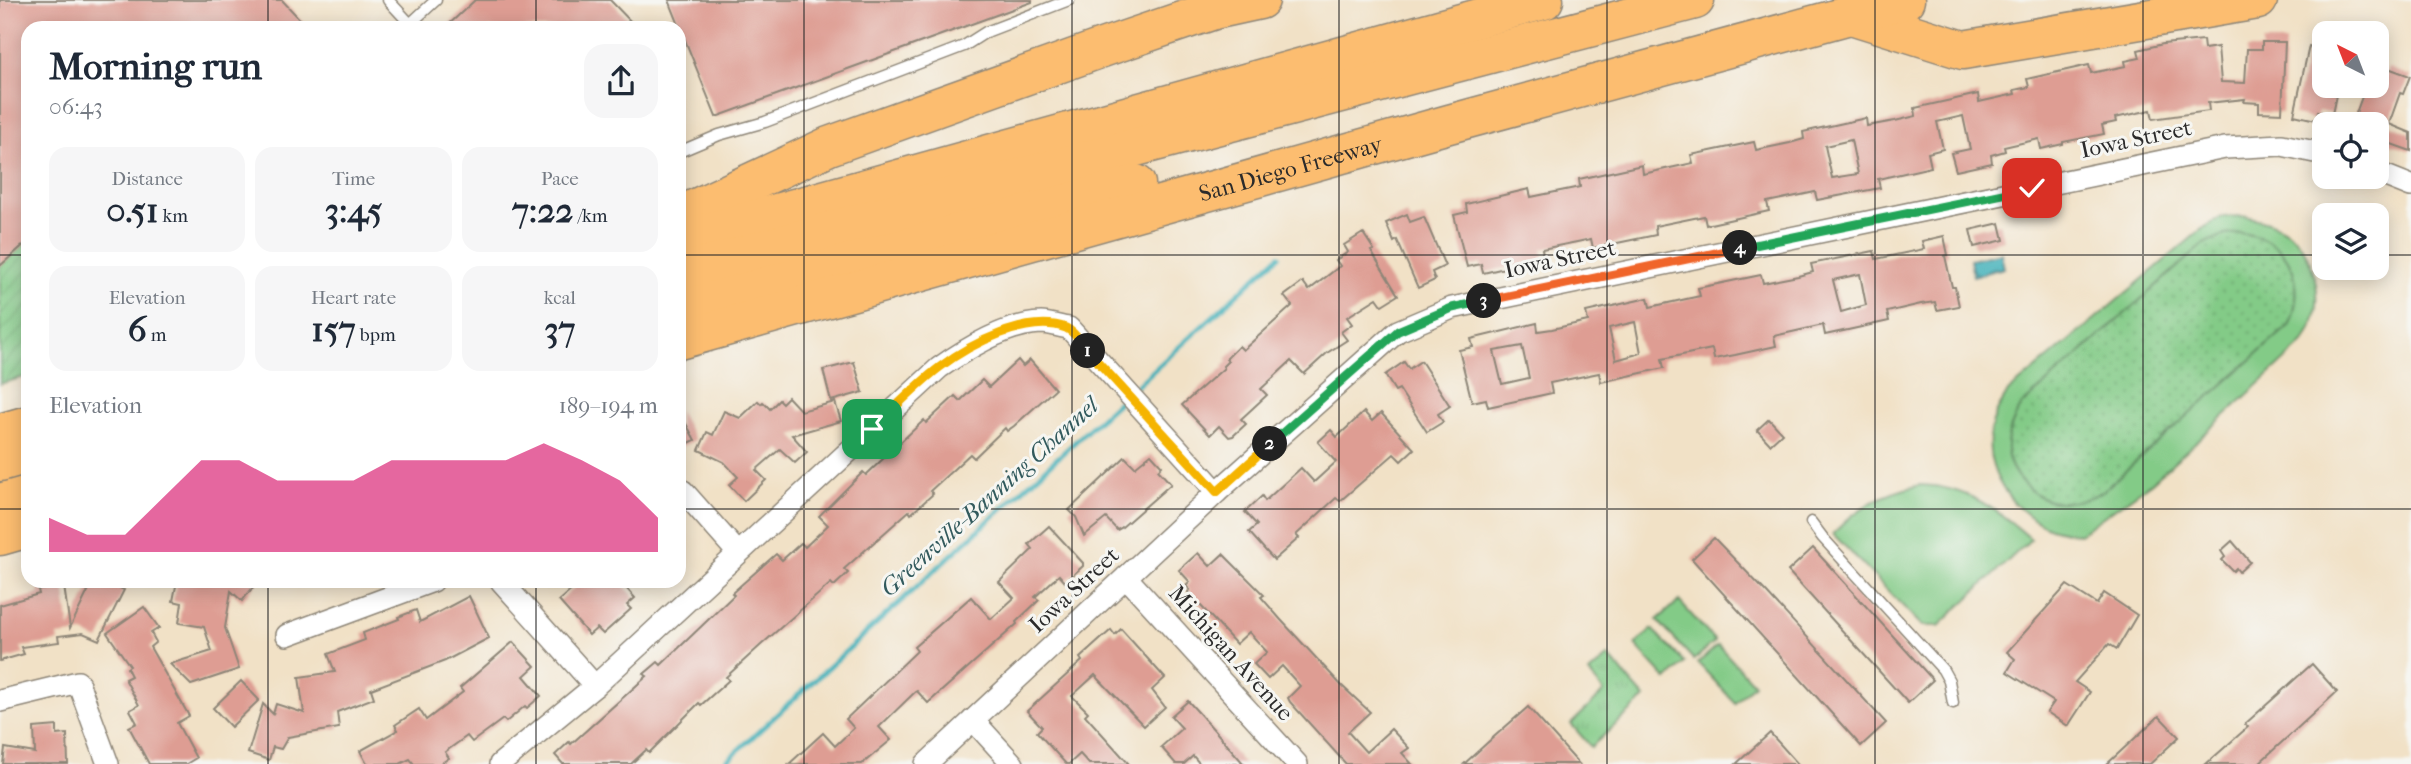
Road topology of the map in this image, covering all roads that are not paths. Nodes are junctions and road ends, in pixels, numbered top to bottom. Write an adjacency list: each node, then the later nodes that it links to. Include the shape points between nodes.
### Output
1 (388, 0): 11 (lane)
2 (436, 0): 12 (lane)
3 (1069, 0): 13 (lane, via 986,32 964,46)
4 (1259, 0): 9 (highway)
5 (1544, 0): 18 (highway)
6 (1695, 0): 19 (highway, via 1018,178)
7 (1905, 0): 10 (highway, San Diego Freeway)
8 (2258, 0): 10 (highway, via 1963,50)
9 (1219, 5): 17 (highway, via 829,146)
10 (1845, 7): 20 (highway, via 1225,160); 21 (highway, San Diego Freeway)
11 (407, 21)
12 (417, 21)
13 (686, 149)
14 (2312, 151): 26 (street, Iowa Street, via 2282,145 2225,148 1452,308 1398,331)
15 (2389, 177): 16 (street)
16 (2411, 186)
17 (686, 213)
18 (686, 238)
19 (686, 271)
20 (686, 308)
21 (686, 338)
22 (21, 427): 23 (highway)
23 (0, 433)
24 (21, 456): 25 (highway)
25 (0, 462)
26 (1217, 492): 33 (street, via 1069,328 1042,323 1006,331 939,368); 34 (street, Iowa Street)
27 (686, 494): 33 (street)
28 (21, 497): 29 (highway)
29 (0, 503)
30 (1811, 522): 40 (lane, via 1943,670)
31 (21, 530): 32 (highway)
32 (0, 536)
33 (738, 553): 38 (street)
34 (1126, 577): 41 (street, Iowa Street); 46 (street, Michigan Avenue)
35 (414, 588): 37 (street)
36 (507, 588): 38 (street)
37 (287, 635)
38 (595, 686): 43 (street)
39 (0, 701): 42 (street, via 78,682)
40 (1953, 703)
41 (973, 720): 44 (street, Iowa Street); 45 (street)
42 (108, 764)
43 (500, 764)
44 (926, 764)
45 (1013, 764)
46 (1297, 764)

